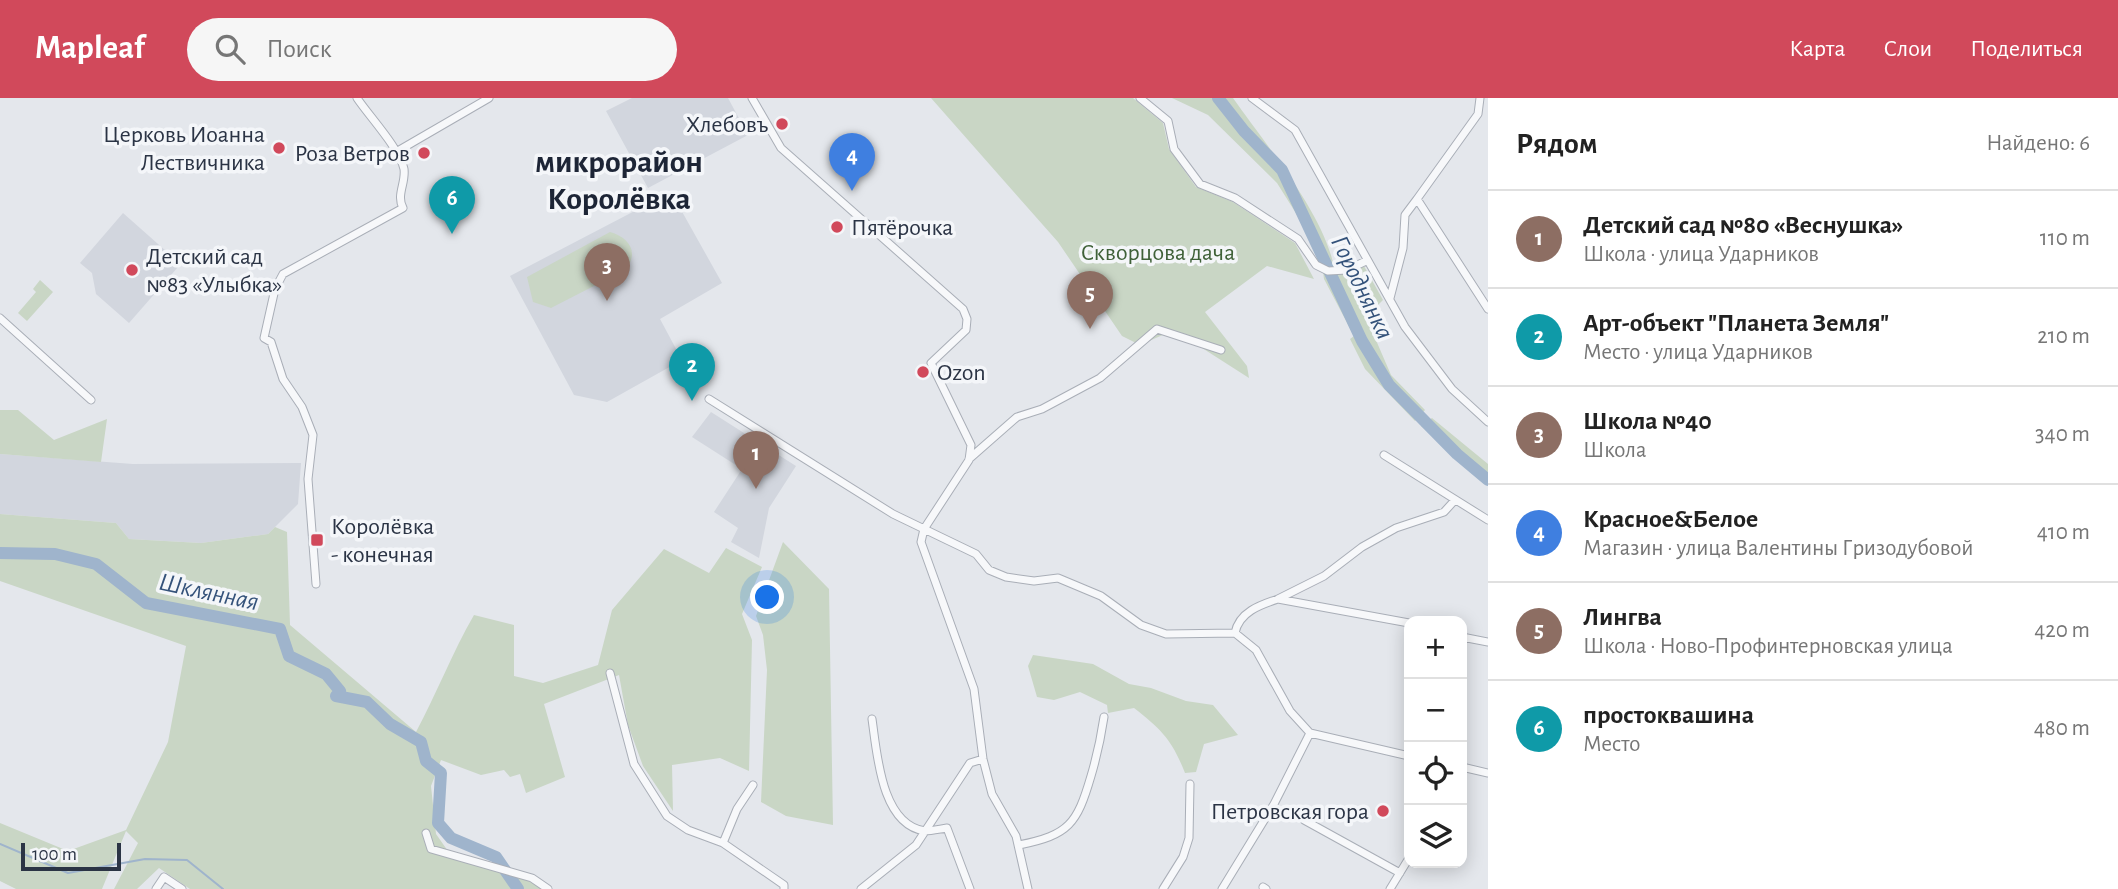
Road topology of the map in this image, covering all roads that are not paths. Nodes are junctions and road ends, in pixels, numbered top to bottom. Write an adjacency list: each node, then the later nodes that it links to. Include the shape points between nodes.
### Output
1 (357, 98): 7 (street)
2 (489, 98): 7 (street)
3 (752, 98): 18 (street, via 781,148 962,309 966,330 931,363 971,445)
4 (1140, 98): 9 (street, via 1168,121 1174,149 1200,184 1235,198 1298,239 1316,265 1328,271 1347,270)
5 (1252, 98): 9 (street, via 1295,130)
6 (1480, 98): 8 (street, via 1478,114)
7 (396, 152): 22 (street, via 404,169 403,208 283,274 264,338 271,341 283,379 302,407 313,435 308,479)
8 (1417, 199): 10 (street, via 1405,215 1403,248); 11 (street)
9 (1366, 261): 10 (street)
10 (1390, 298): 16 (street, via 1405,327 1452,389)
11 (1488, 309)
12 (0, 318): 15 (street)
13 (1221, 349): 18 (street, via 1157,329 1100,378 1017,417)
14 (709, 399): 21 (street, via 856,492)
15 (91, 400)
16 (1488, 422)
17 (1384, 455): 19 (street)
18 (969, 460): 21 (street)
19 (1454, 501): 20 (street); 23 (street, via 1444,512 1396,528 1324,576)
20 (1488, 520)
21 (923, 528): 25 (street, via 976,554 989,570 1034,581 1058,578 1101,596 1141,625 1166,634); 33 (street, via 921,542 974,689)
22 (316, 584)
23 (1278, 599): 24 (street); 25 (street, via 1257,606 1237,623)
24 (1404, 622)
25 (1235, 633): 31 (street, via 1256,650 1290,711)
26 (1467, 638): 27 (street)
27 (1488, 642)
28 (610, 673): 41 (street, via 634,764 667,816)
29 (1104, 717): 42 (street, via 1081,811 1048,839)
30 (872, 719): 39 (street, via 883,788 902,820)
31 (1310, 733): 32 (street); 53 (street, via 1274,804)
32 (1404, 755)
33 (983, 759): 39 (street, via 970,763); 42 (street, via 992,794)
34 (1467, 768): 35 (street)
35 (1488, 773)
36 (1190, 784): 52 (street, via 1189,838)
37 (752, 785): 41 (street)
38 (1304, 820): 44 (street)
39 (924, 831): 49 (street, via 916,845); 50 (street, via 947,828)
40 (426, 833): 47 (street, via 431,849 531,878)
41 (723, 843): 48 (street)
42 (1019, 845): 51 (street)
43 (1404, 866): 44 (street)
44 (1400, 873): 54 (street)
45 (156, 889): 46 (street, via 164,877)
46 (182, 889)
47 (548, 889)
48 (784, 889)
49 (861, 889)
50 (970, 889)
51 (1028, 889)
52 (1163, 889)
53 (1222, 889)
54 (1390, 889)

